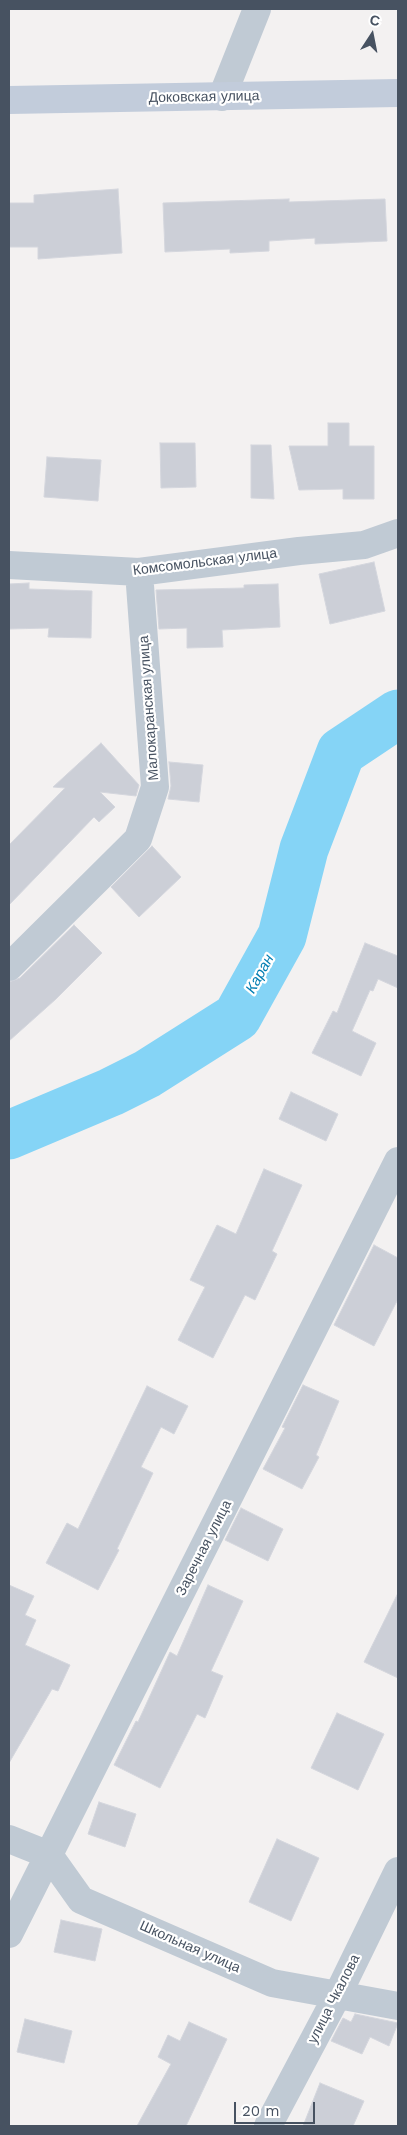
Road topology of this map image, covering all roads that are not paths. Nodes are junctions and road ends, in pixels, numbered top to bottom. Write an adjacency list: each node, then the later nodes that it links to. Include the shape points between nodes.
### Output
1 (257, 9): 3 (street)
2 (398, 93): 3 (main road, Доковская улица)
3 (222, 98): 4 (main road, Доковская улица)
4 (9, 100)
5 (398, 534): 7 (street, Комсомольская улица, via 364,545)
6 (9, 565): 7 (street, Комсомольская улица)
7 (139, 572): 8 (street, Малокаранская улица, via 155,787 141,830 138,839)
8 (9, 967)
9 (398, 1161): 11 (street, Заречная улица)
10 (9, 1839): 11 (street)
11 (49, 1855): 13 (street, Заречная улица); 14 (street, Школьная улица, via 81,1900 272,1983)
12 (398, 1871): 14 (street, улица Чкалова)
13 (9, 1934)
14 (338, 1994): 15 (street, Школьная улица); 16 (street, улица Чкалова)
15 (398, 2006)
16 (268, 2126)

